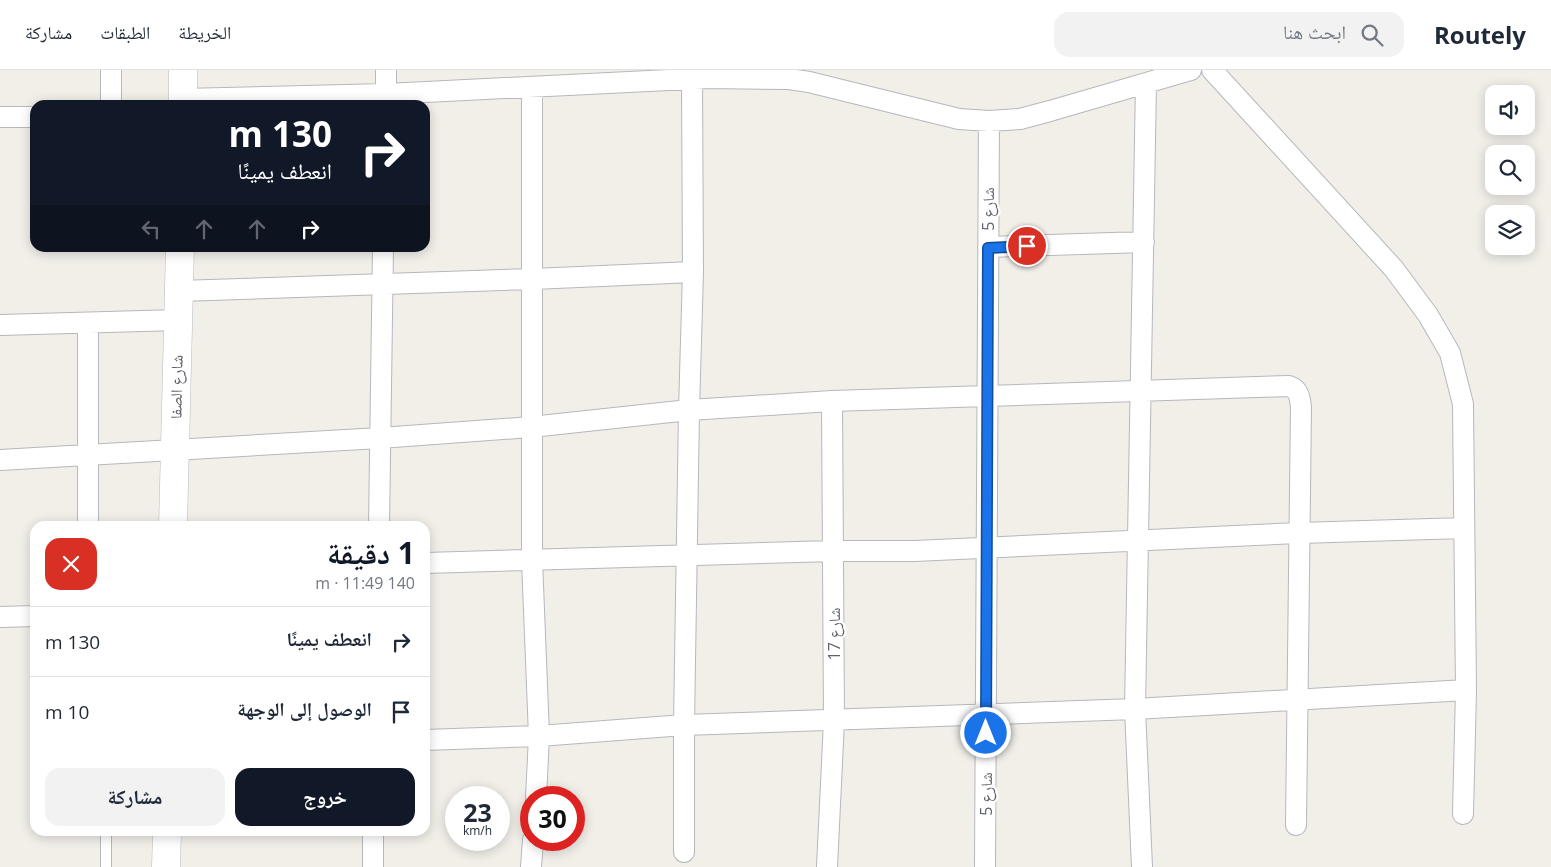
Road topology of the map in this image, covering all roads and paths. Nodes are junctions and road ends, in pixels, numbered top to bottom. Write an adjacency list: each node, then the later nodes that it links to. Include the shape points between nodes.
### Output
1 (111, 70): 12 (street)
2 (183, 70): 13 (main road)
3 (386, 70): 11 (street)
4 (1191, 70): 9 (street)
5 (1212, 70): 41 (street, via 1394,269 1428,315 1450,353 1463,404)
6 (703, 75): 7 (street, via 788,79); 8 (street); 22 (street)
7 (809, 76): 17 (street, via 959,119)
8 (553, 78): 10 (street)
9 (1146, 83): 17 (street, via 1020,119); 18 (street)
10 (532, 87): 11 (street); 23 (street)
11 (386, 99): 14 (street)
12 (111, 100)
13 (183, 100)
14 (318, 100)
15 (0, 117): 16 (street)
16 (30, 117)
17 (989, 121): 19 (street, شارع 5)
18 (1144, 242): 19 (street); 29 (street)
19 (988, 248): 30 (street, شارع 5)
20 (180, 252): 25 (main road, شارع الصفا)
21 (382, 252): 24 (street)
22 (693, 272): 23 (street); 32 (street)
23 (533, 280): 24 (street); 33 (street)
24 (382, 283): 25 (street); 34 (street)
25 (179, 291): 26 (main road, شارع الصفا)
26 (178, 320): 27 (street); 35 (main road, شارع الصفا)
27 (88, 323): 28 (street); 36 (street)
28 (0, 326)
29 (1141, 391): 30 (street); 42 (street, via 1294,387 1301,407); 43 (street)
30 (987, 396): 31 (street); 44 (street, شارع 5)
31 (832, 402): 32 (street); 45 (street, شارع 17)
32 (689, 410): 33 (street); 46 (street)
33 (531, 427): 34 (street); 47 (street)
34 (380, 438): 35 (street); 40 (street)
35 (175, 450): 36 (street); 39 (main road, شارع الصفا)
36 (88, 455): 37 (street); 38 (street)
37 (0, 460)
38 (88, 521)
39 (173, 521)
40 (379, 521)
41 (1464, 528): 42 (street); 51 (street)
42 (1299, 533): 43 (street); 52 (street)
43 (1138, 541): 44 (street); 53 (street)
44 (987, 548): 45 (street); 54 (street, شارع 5)
45 (833, 551): 46 (street); 55 (street, شارع 17)
46 (687, 556): 47 (street); 56 (street)
47 (532, 560): 48 (street); 57 (street)
48 (430, 563)
49 (30, 616): 50 (street)
50 (0, 617)
51 (1466, 690): 52 (street); 60 (street)
52 (1298, 700): 53 (street); 61 (street)
53 (1135, 709): 54 (street); 73 (street)
54 (986, 714): 55 (street); 72 (street, شارع 5)
55 (834, 721): 56 (street); 71 (street, شارع 17)
56 (684, 725): 57 (street); 66 (street)
57 (540, 736): 58 (street); 59 (street)
58 (430, 740)
59 (537, 786)
60 (1463, 814)
61 (1296, 825)
62 (106, 836): 67 (lane)
63 (167, 836): 68 (main road)
64 (373, 836): 69 (street)
65 (532, 851): 70 (street)
66 (684, 852)
67 (106, 867)
68 (166, 867)
69 (373, 867)
70 (531, 867)
71 (827, 867)
72 (985, 867)
73 (1142, 867)

